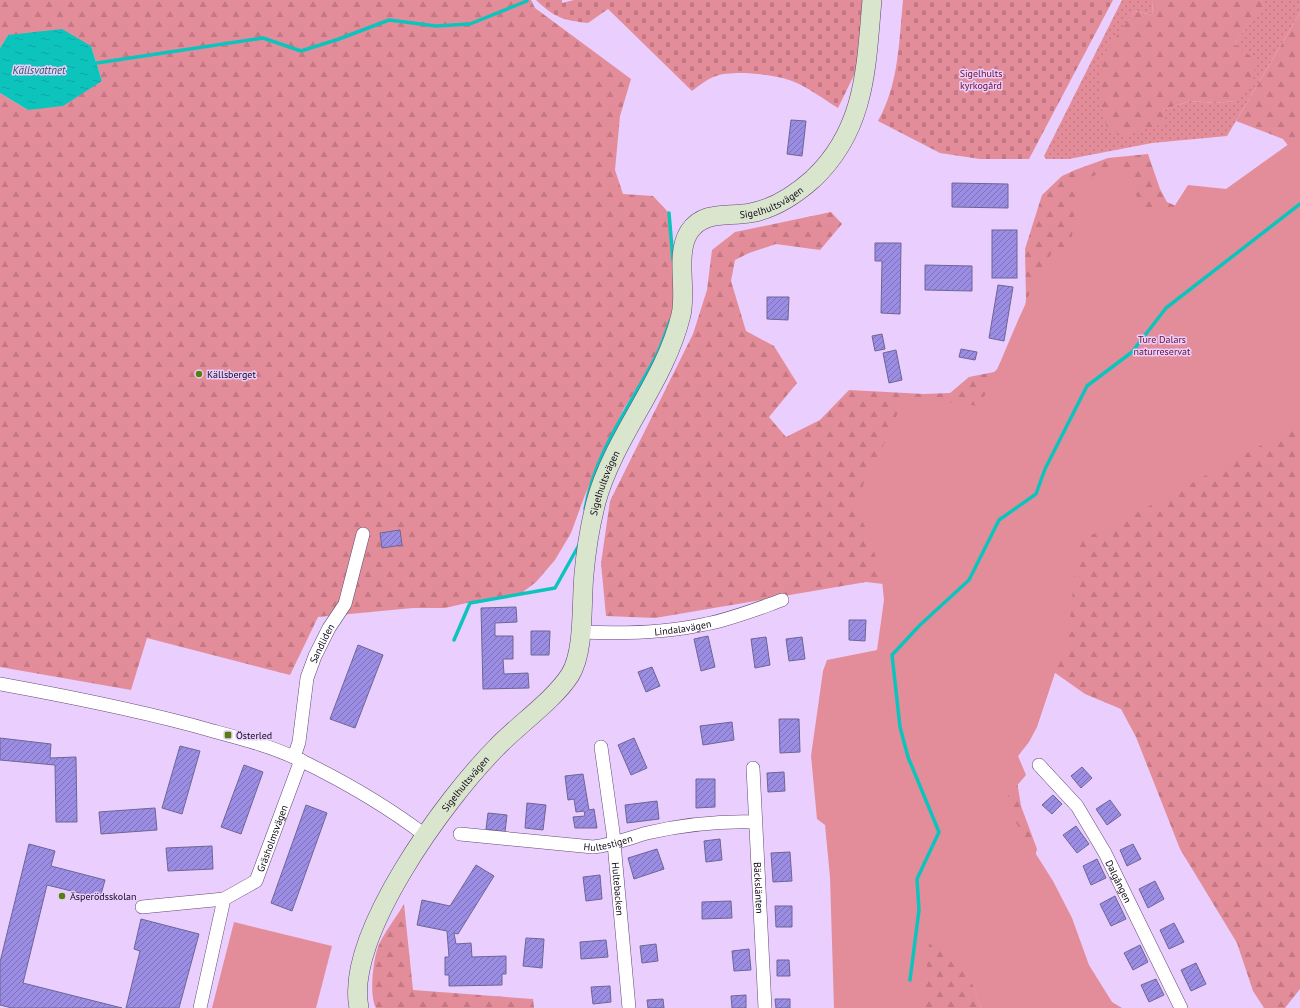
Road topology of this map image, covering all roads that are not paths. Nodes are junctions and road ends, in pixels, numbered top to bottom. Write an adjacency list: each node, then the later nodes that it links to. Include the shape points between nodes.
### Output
1 (872, 0): 4 (street, Sigelhultsvägen, via 863,87 857,110 848,131 824,168 801,188 771,207 741,214 710,216 695,225 687,237 682,259 683,300 678,325 664,360 604,477 597,502 584,571)
2 (364, 534): 7 (street, Sandliden, via 345,604 329,628 307,678)
3 (782, 600): 4 (street, Lindalavägen, via 707,624 677,629)
4 (580, 632): 12 (street, Sigelhultsvägen, via 577,660 560,689 496,748)
5 (0, 684): 7 (street, via 81,699 180,722 245,740)
6 (601, 747): 13 (street, Hultebacken)
7 (298, 759): 12 (street, via 382,806); 14 (street, Gräsholmsvägen, via 256,881)
8 (1039, 765): 20 (street, Dalgången, via 1078,806 1105,853)
9 (753, 768): 10 (street, Bäckslänten)
10 (755, 822): 13 (street, Hultestigen, via 685,826 648,833); 19 (street, Bäckslänten)
11 (460, 834): 13 (street, Hultestigen, via 593,847)
12 (426, 836): 17 (street, Sigelhultsvägen, via 402,873 373,928 358,976)
13 (613, 844): 18 (street, Hultebacken)
14 (224, 899): 15 (street, Gräsholmsvägen); 16 (street)
15 (142, 907)
16 (200, 1008)
17 (359, 1008)
18 (629, 1008)
19 (765, 1008)
20 (1181, 1008)

